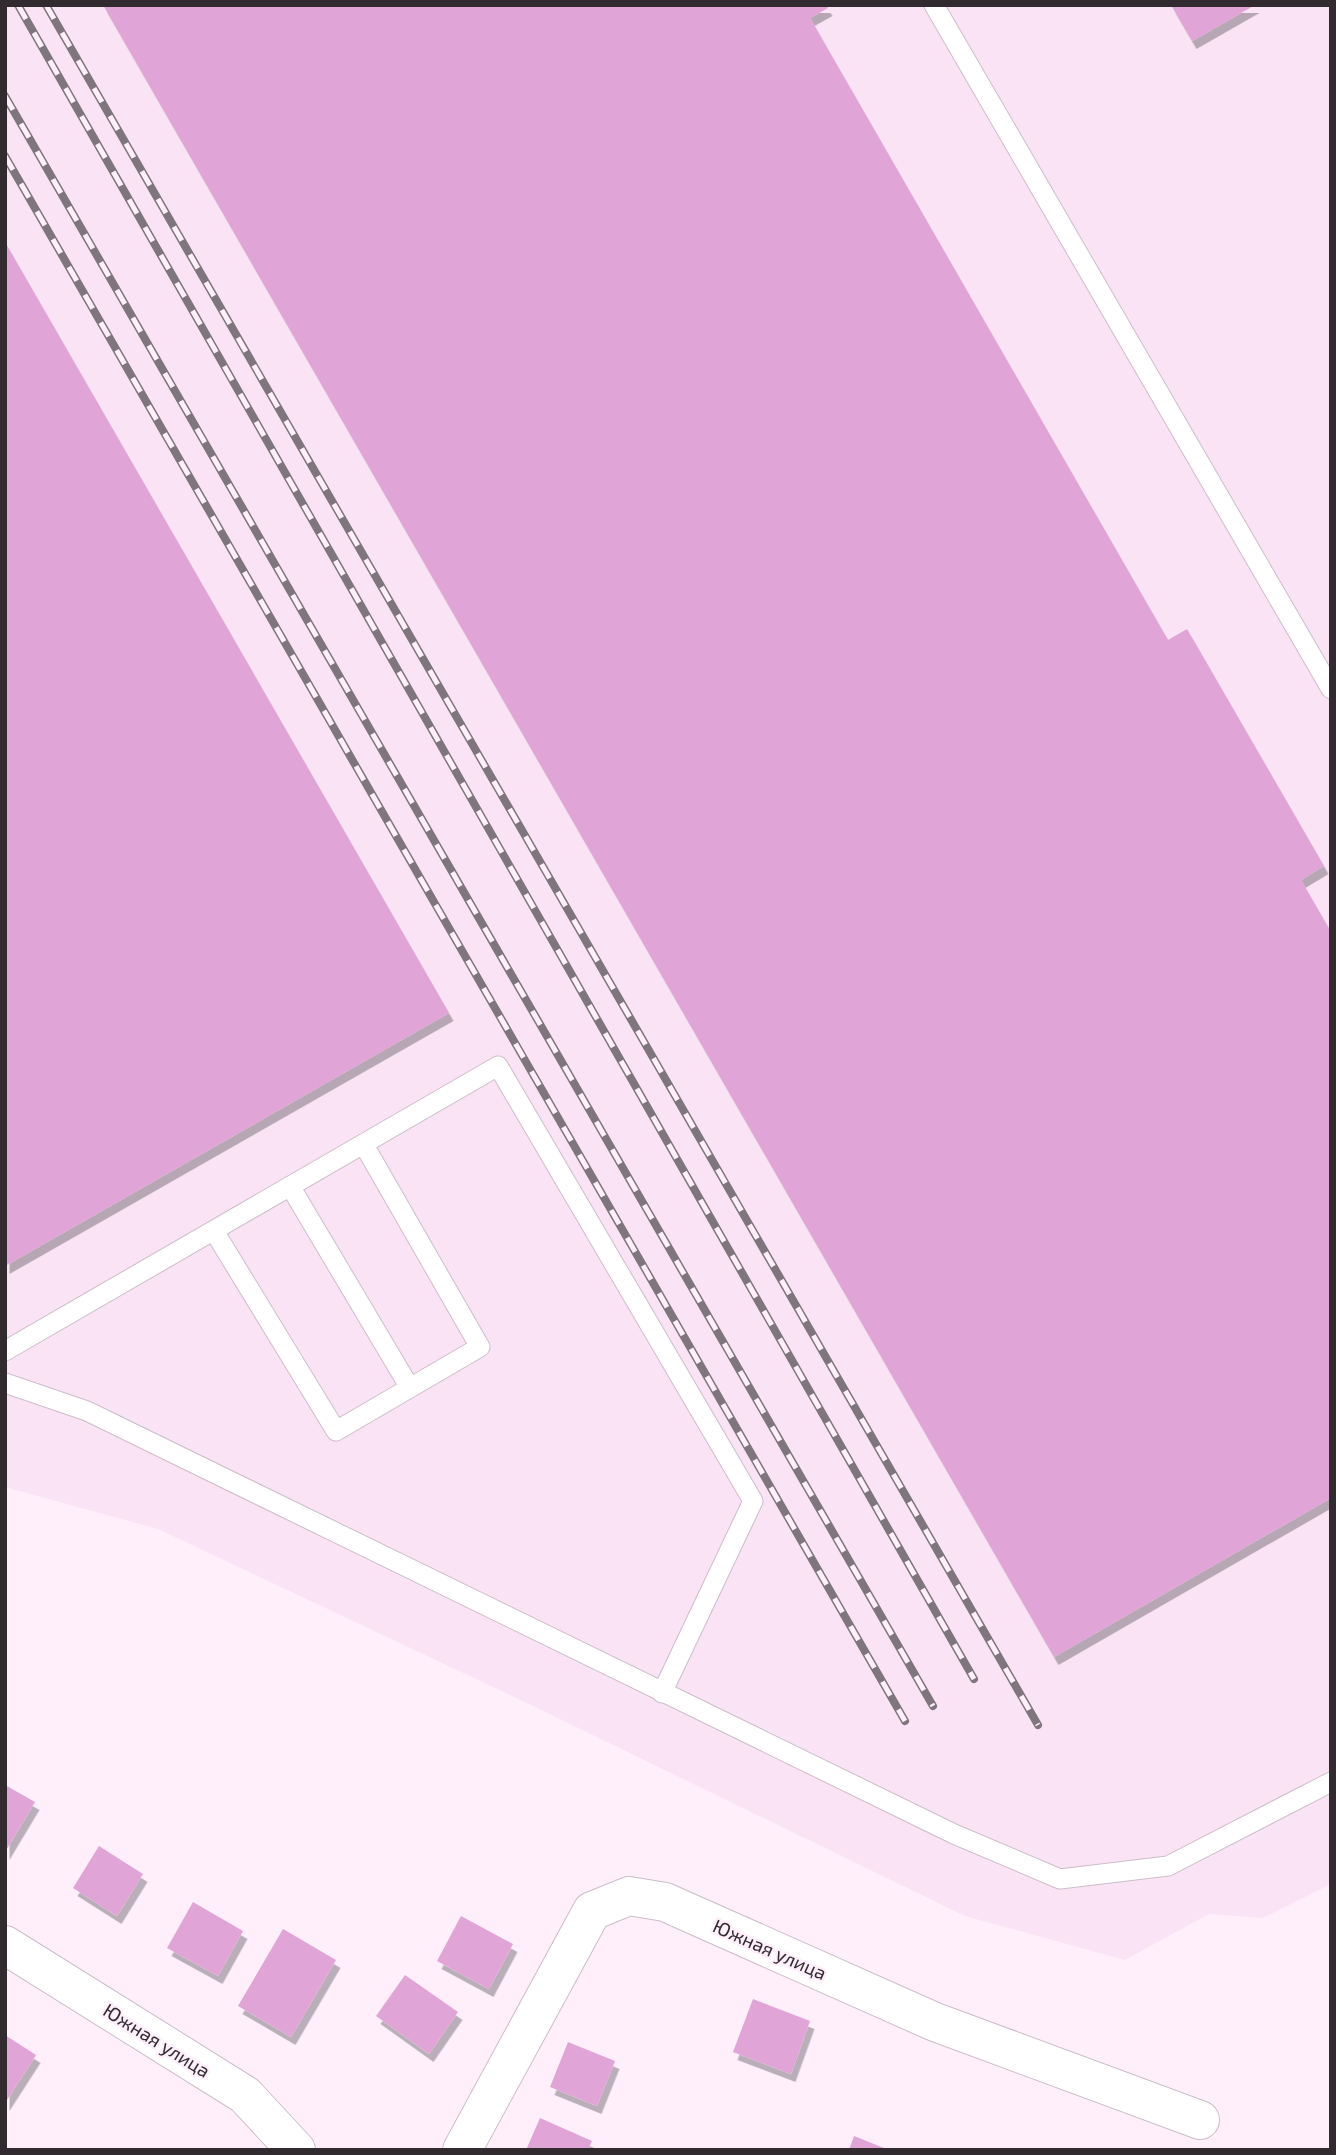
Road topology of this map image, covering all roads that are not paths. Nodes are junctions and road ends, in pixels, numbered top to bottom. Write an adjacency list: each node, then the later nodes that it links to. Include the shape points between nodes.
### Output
1 (934, 5): 2 (lane)
2 (1331, 689)
3 (364, 1145): 4 (lane); 8 (lane, via 480,1347); 9 (lane, via 498,1066 753,1501)
4 (290, 1186): 5 (lane); 8 (lane)
5 (214, 1231): 6 (lane); 8 (lane, via 335,1432)
6 (5, 1352)
7 (5, 1384): 9 (lane, via 87,1411)
8 (410, 1388)
9 (662, 1693): 10 (lane, via 954,1834 1060,1879 1168,1866)
10 (1331, 1782)
11 (5, 1945): 13 (street, Южная улица, via 245,2095)
12 (1200, 2120): 14 (street, Южная улица, via 935,2022 665,1902 629,1896 592,1911)
13 (296, 2150)
14 (462, 2150)

